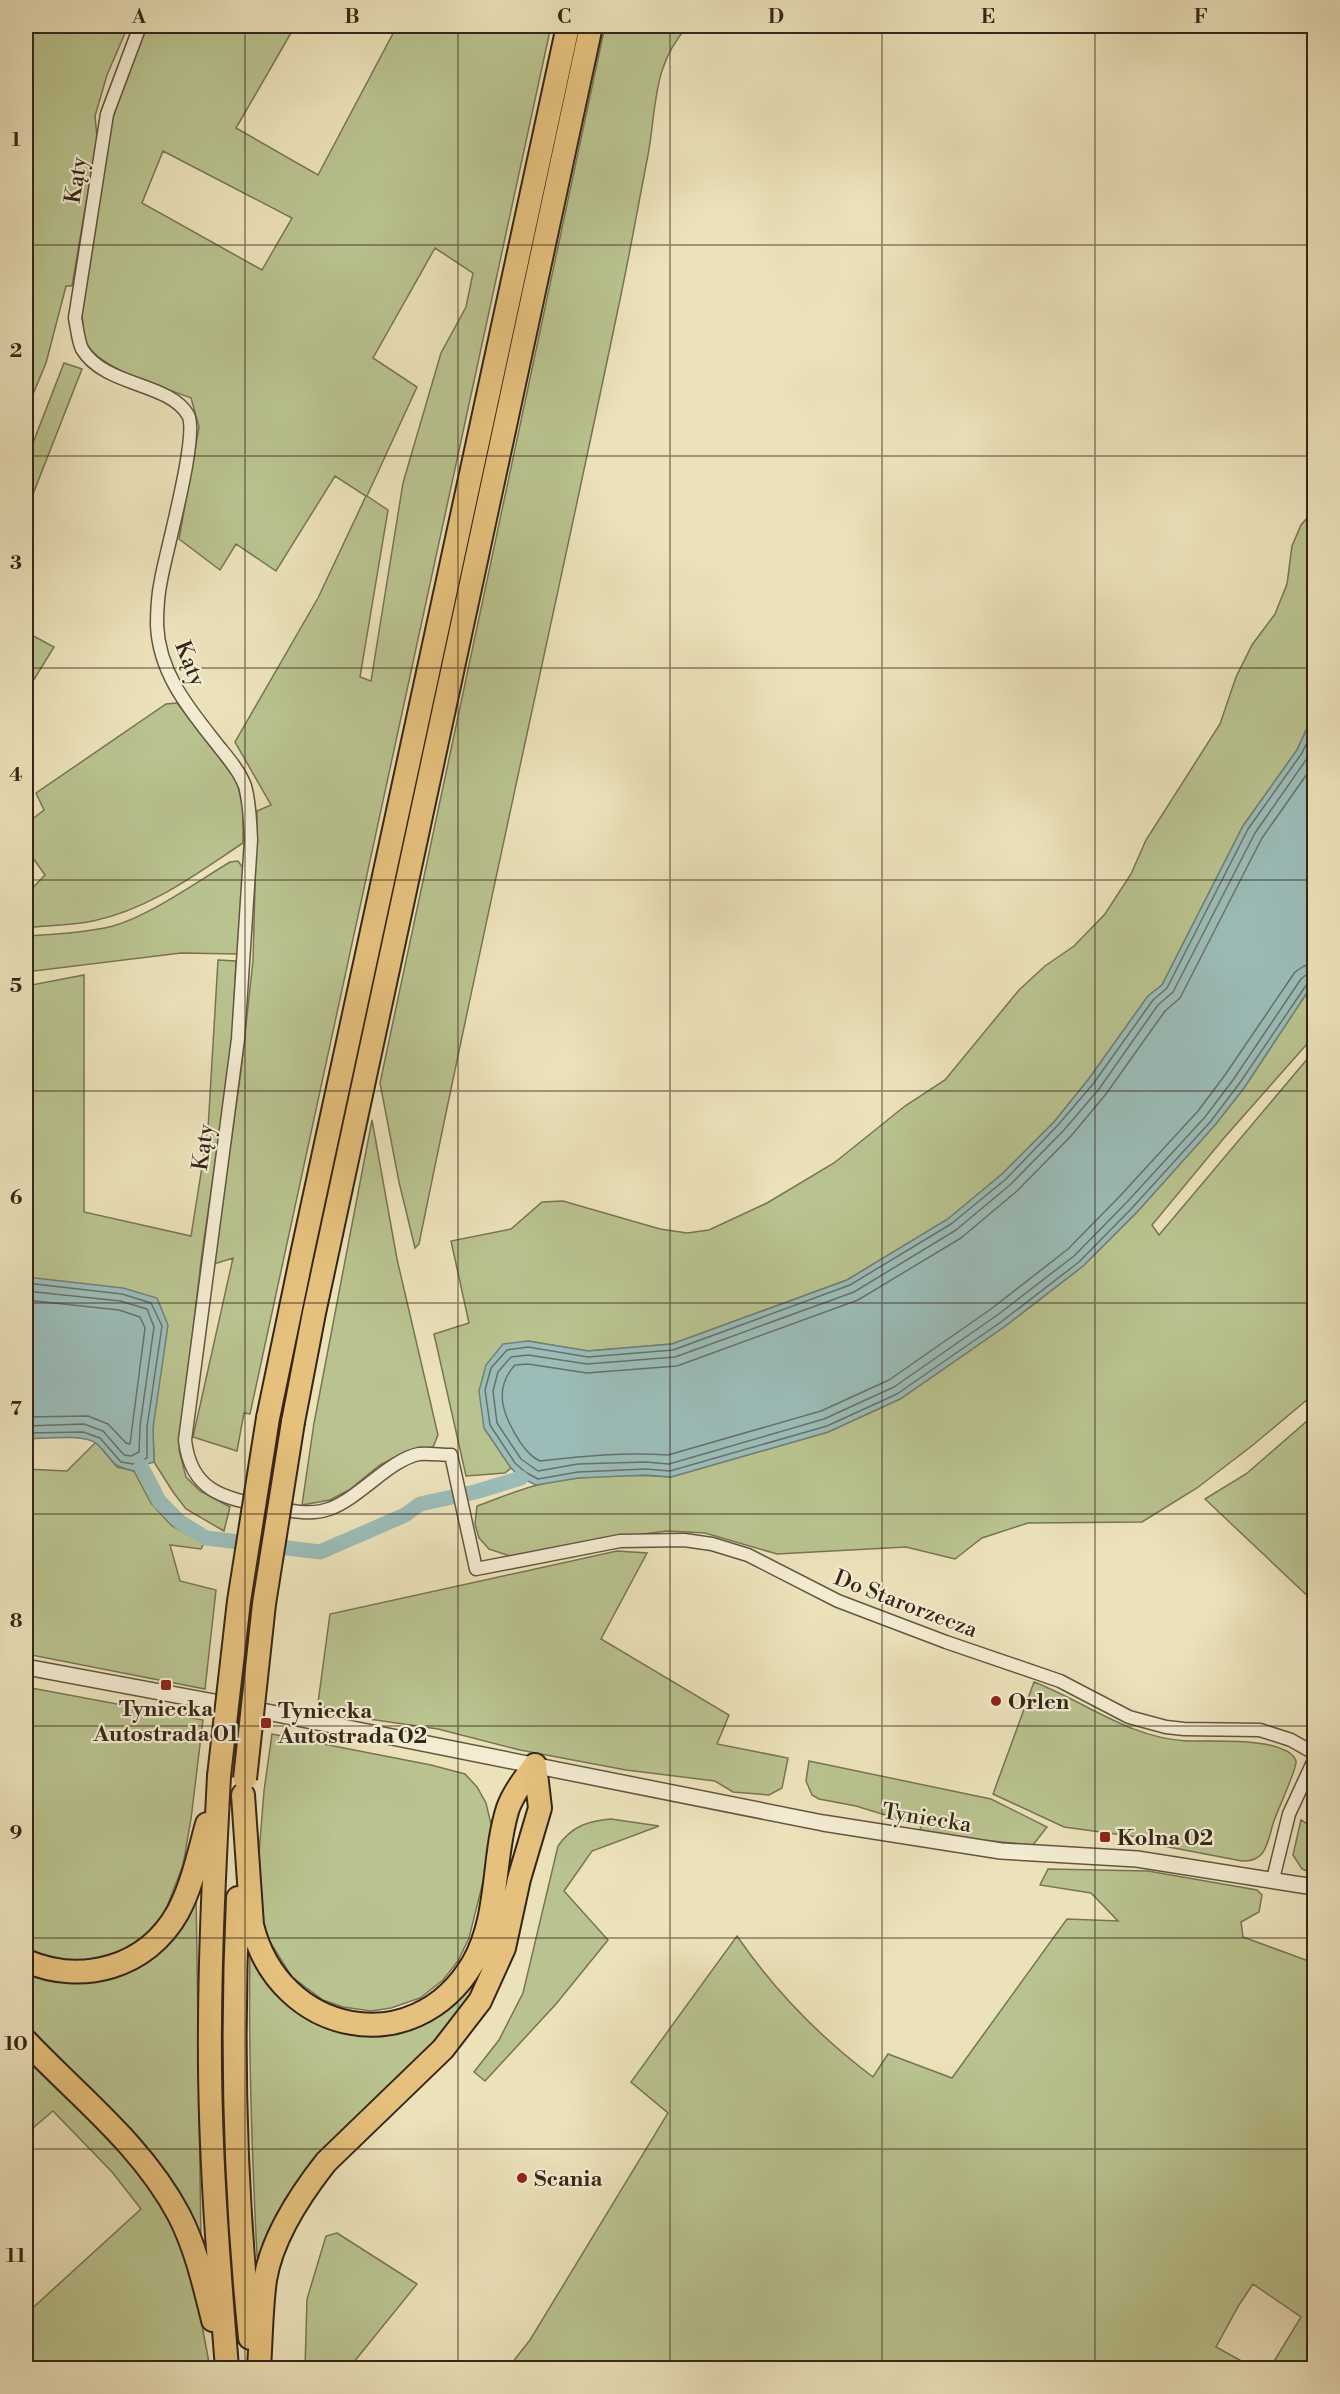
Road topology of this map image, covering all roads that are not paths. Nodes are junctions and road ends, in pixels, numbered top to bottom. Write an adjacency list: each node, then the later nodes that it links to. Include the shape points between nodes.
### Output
1 (140, 26): 4 (street, Kąty, via 107,114 75,318 81,347 94,363 113,375 177,401 189,416 189,448 160,581 159,643 164,662 188,708 234,765 244,784 251,840 238,1039 194,1366 185,1440 187,1455 198,1477 220,1496 300,1512 340,1504 400,1461 419,1454 451,1455)
2 (568, 26): 9 (highway, bridge, via 268,1418 239,1602)
3 (591, 26): 10 (highway, bridge, via 314,1313 264,1604)
4 (476, 1569): 6 (street, Do Starorzecza, via 620,1541 684,1540 712,1544 748,1555 838,1601 1060,1682 1129,1717 1184,1729 1260,1730)
5 (26, 1667): 8 (street, Tyniecka)
6 (1314, 1753)
7 (1314, 1760): 11 (street, via 1289,1814)
8 (535, 1765): 10 (highway, via 509,1805 488,1922 474,1961 444,1998 418,2014 382,2024 337,2020 315,2012 288,1991 265,1962 252,1925); 11 (street, Tyniecka, via 812,1821 969,1847 1137,1859); 17 (highway, via 540,1808 504,1948 493,1974 480,2001 443,2049 326,2162 295,2207 273,2253 266,2279)
9 (219, 1776): 13 (highway, via 189,1885 178,1912 163,1933 143,1952 98,1971 58,1971); 15 (highway, via 210,2069)
10 (244, 1787): 16 (highway, via 235,1963 235,2072)
11 (1273, 1879): 12 (street, Tyniecka)
12 (1314, 1887)
13 (26, 1961)
14 (26, 2041): 15 (highway, via 121,2134 167,2195 196,2257)
15 (226, 2368)
16 (252, 2368)
17 (259, 2368)

